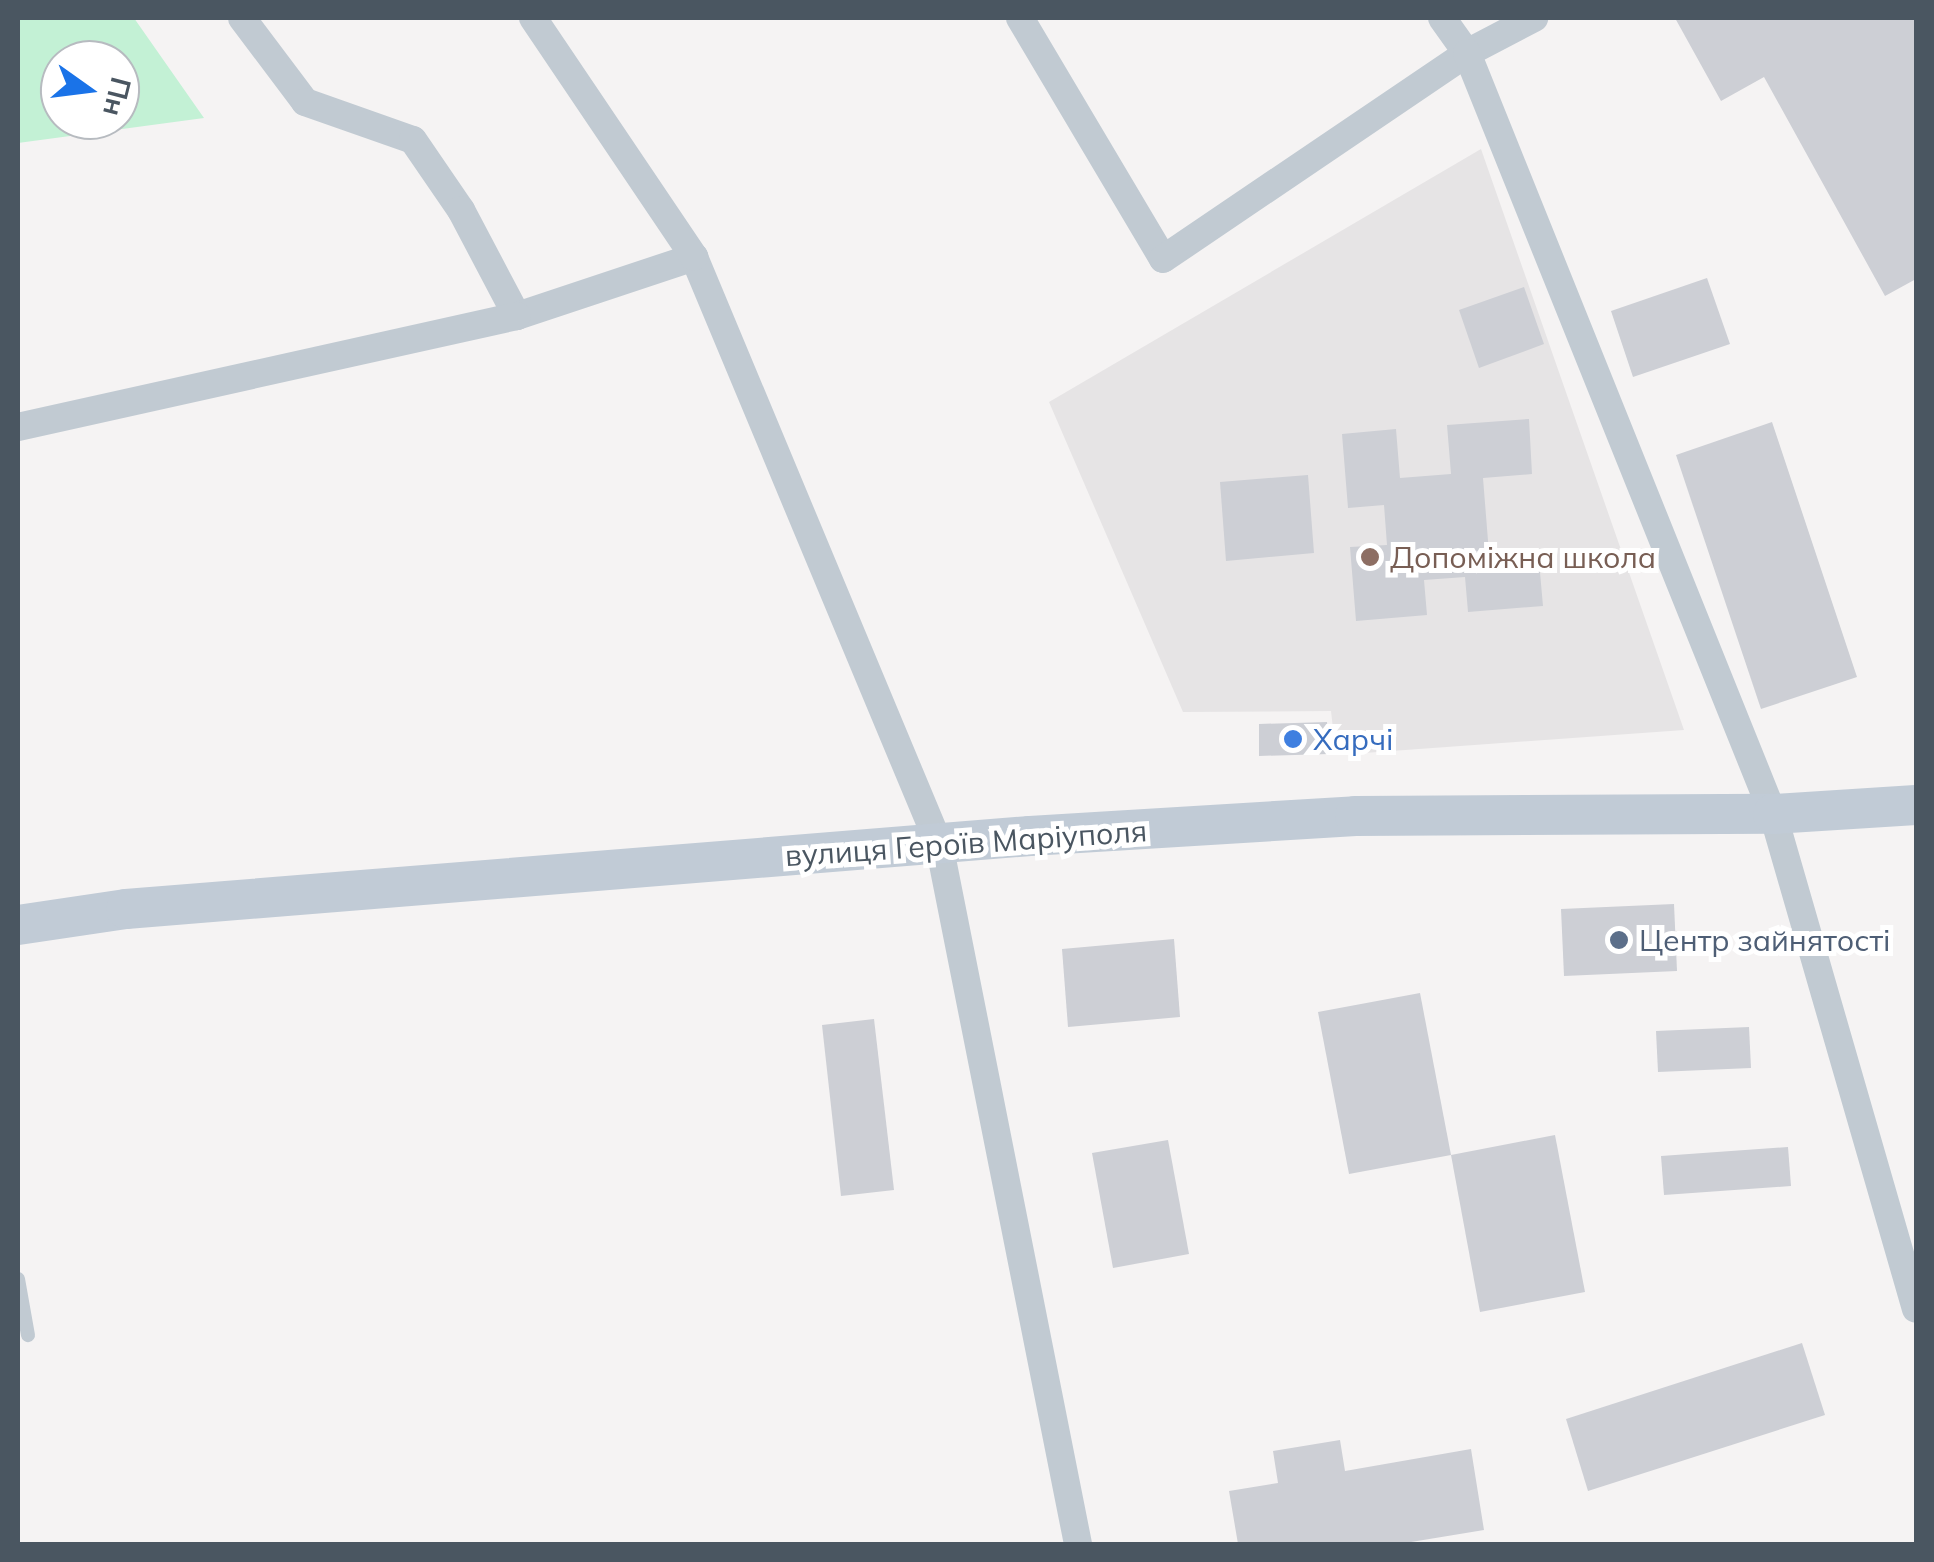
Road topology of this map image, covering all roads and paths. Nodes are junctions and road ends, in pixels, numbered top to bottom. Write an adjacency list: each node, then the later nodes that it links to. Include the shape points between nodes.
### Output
1 (242, 18): 8 (street, via 305,102 413,140 462,210)
2 (533, 18): 7 (street)
3 (1020, 18): 6 (street, via 1162,259)
4 (1442, 18): 6 (street)
5 (1534, 18): 6 (street)
6 (1468, 52): 11 (street)
7 (694, 257): 8 (street); 12 (street)
8 (516, 316): 9 (street)
9 (18, 427)
10 (1916, 805): 11 (main road, вулиця Героїв Маріуполя)
11 (1773, 814): 12 (main road, вулиця Героїв Маріуполя, via 1355,816); 15 (street)
12 (940, 844): 13 (main road, вулиця Героїв Маріуполя, via 126,909); 17 (street)
13 (18, 926)
14 (18, 1279): 16 (lane)
15 (1916, 1309)
16 (28, 1335)
17 (1078, 1544)

